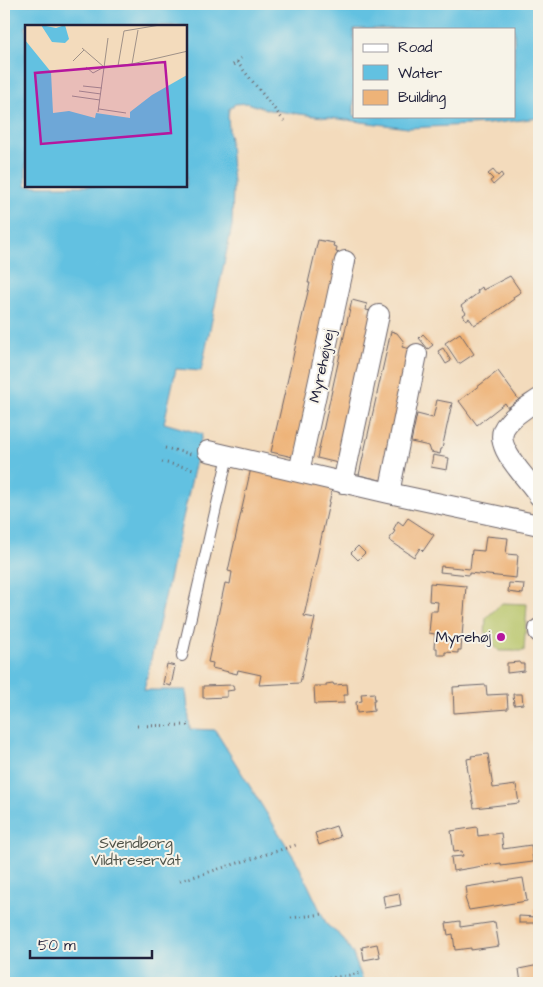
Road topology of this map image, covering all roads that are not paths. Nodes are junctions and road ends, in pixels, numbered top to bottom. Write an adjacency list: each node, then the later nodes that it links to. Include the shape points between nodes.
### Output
1 (345, 261): 7 (street, Myrehøjvej)
2 (379, 315): 8 (street)
3 (417, 354): 9 (street)
4 (539, 399): 10 (street, via 508,422 502,439 505,450)
5 (202, 453): 6 (street)
6 (228, 456): 7 (street); 12 (lane)
7 (299, 472): 8 (street)
8 (343, 483): 9 (street)
9 (389, 494): 11 (street)
10 (539, 496)
11 (539, 525)
12 (182, 656)

